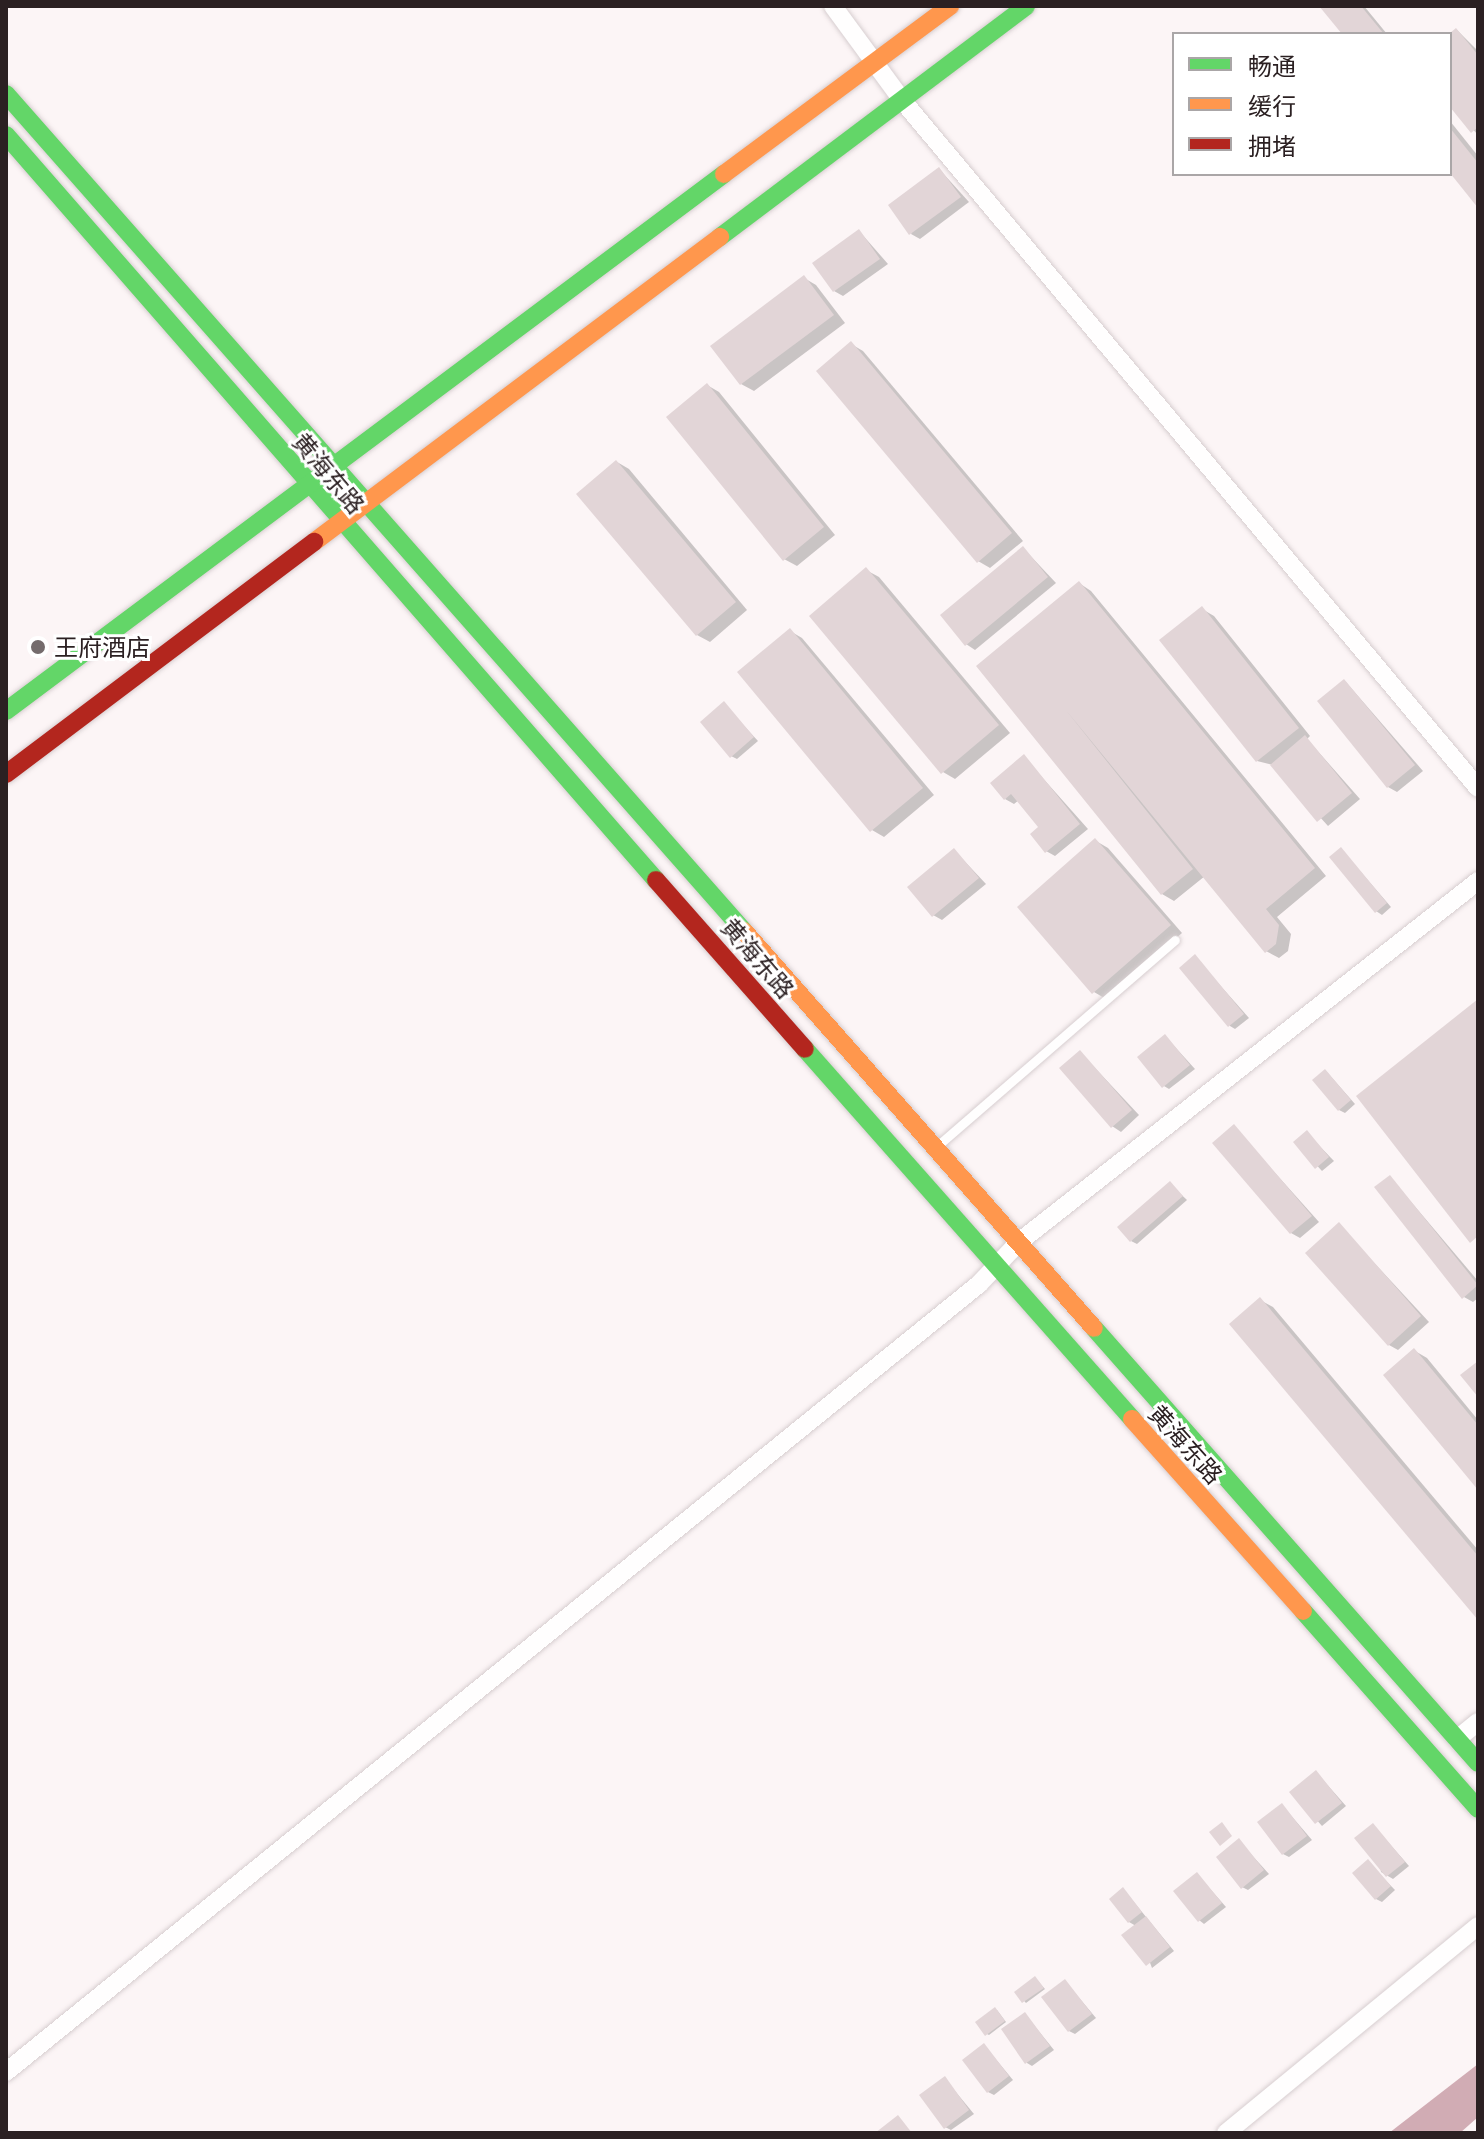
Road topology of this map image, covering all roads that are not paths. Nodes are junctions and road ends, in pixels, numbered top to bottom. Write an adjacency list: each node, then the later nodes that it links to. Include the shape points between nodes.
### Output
1 (833, 6): 4 (street)
2 (950, 6): 4 (street)
3 (1026, 6): 6 (street)
4 (876, 62): 6 (street); 8 (street)
5 (6, 94): 8 (street, 黄海东路)
6 (902, 100): 10 (street); 14 (street)
7 (6, 135): 9 (street, 黄海东路)
8 (336, 468): 9 (street); 10 (street, 黄海东路)
9 (311, 487): 11 (street, 黄海东路); 12 (street)
10 (368, 505): 11 (street); 17 (street, 黄海东路)
11 (341, 525): 13 (street); 19 (street, 黄海东路)
12 (6, 711)
13 (6, 774)
14 (1478, 788)
15 (1478, 881): 18 (street)
16 (1175, 940): 17 (lane)
17 (935, 1148): 18 (street, 黄海东路)
18 (1019, 1242): 19 (street); 21 (street, 黄海东路)
19 (994, 1263): 23 (street, 黄海东路); 25 (street, via 979,1284)
20 (1478, 1722): 21 (street)
21 (1457, 1739): 22 (street, 黄海东路)
22 (1478, 1763)
23 (1478, 1809)
24 (1478, 1926): 26 (street)
25 (6, 2072)
26 (1226, 2133)

